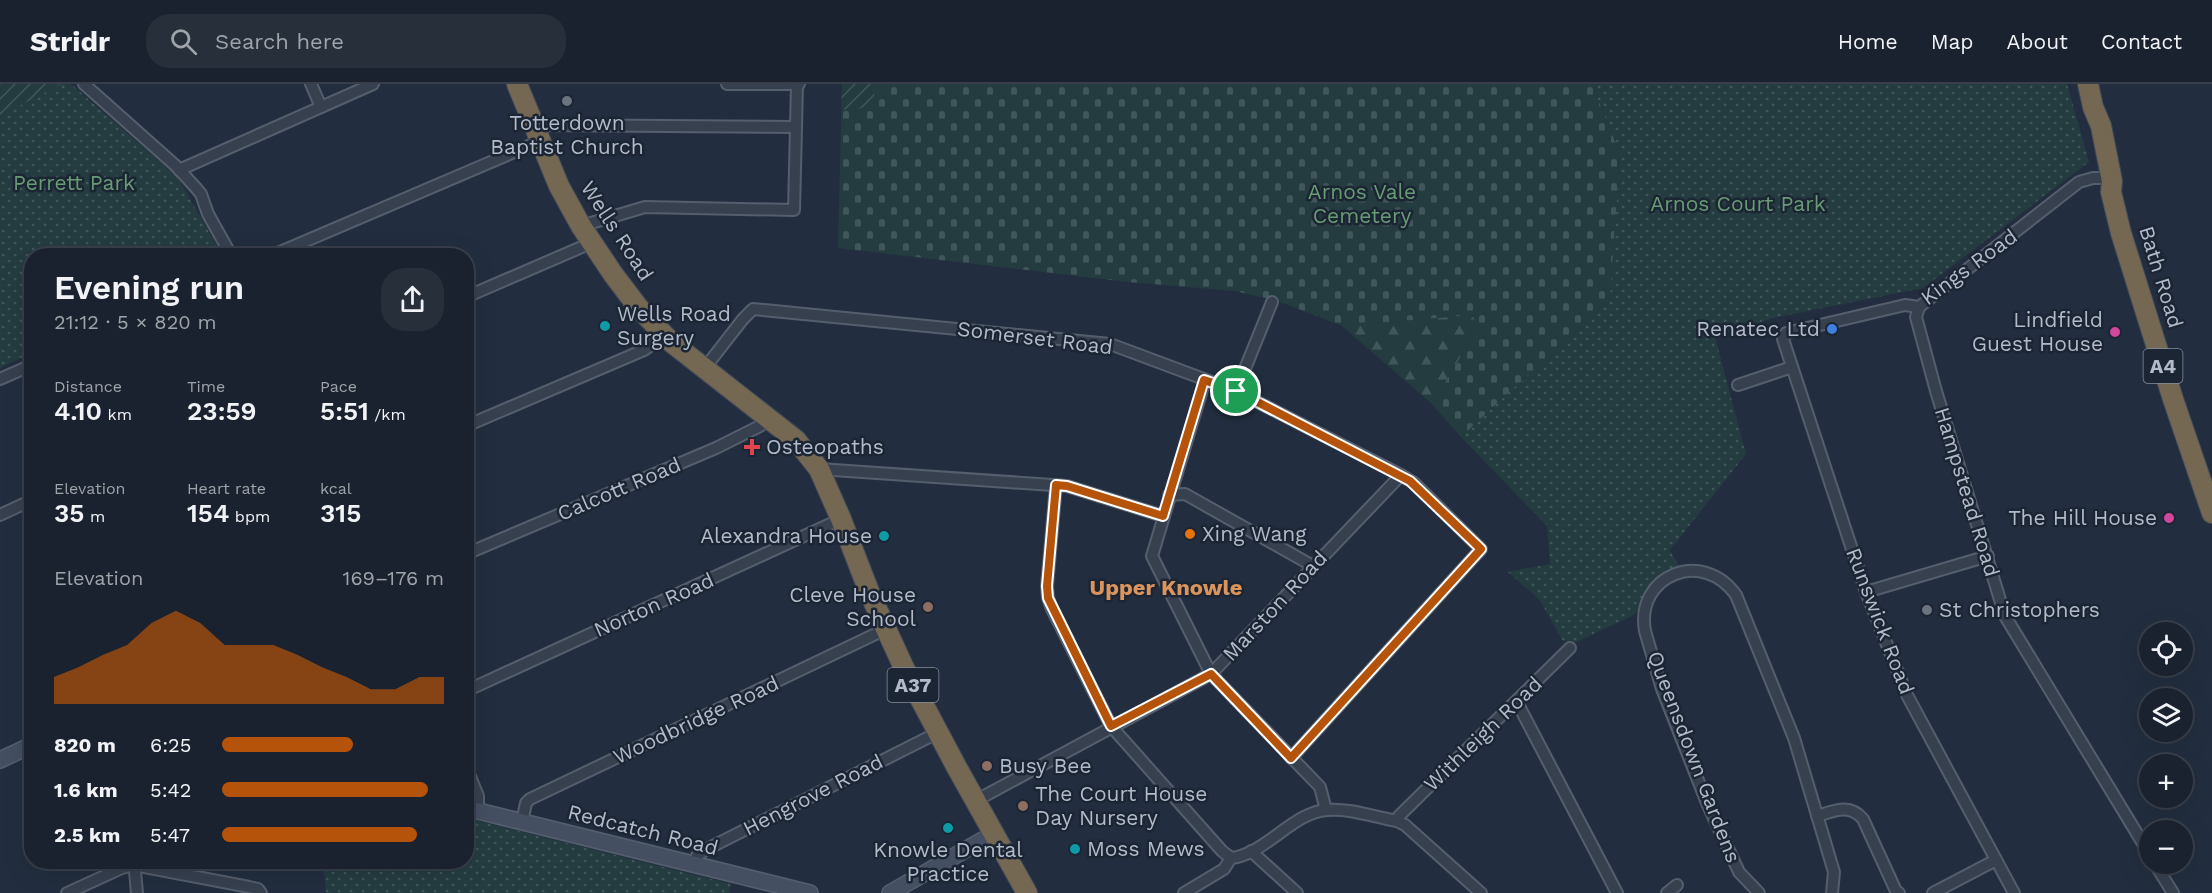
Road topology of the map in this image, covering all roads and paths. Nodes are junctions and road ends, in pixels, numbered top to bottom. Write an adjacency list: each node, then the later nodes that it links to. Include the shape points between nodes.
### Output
1 (84, 84): 12 (street)
2 (311, 84): 9 (street)
3 (373, 84): 9 (street)
4 (518, 84): 11 (highway, Wells Road / A37)
5 (727, 84): 8 (street)
6 (798, 84): 8 (street); 10 (street)
7 (2088, 84): 13 (highway, Bath Road / A4, via 2112,181)
8 (787, 85)
9 (321, 107): 12 (street)
10 (796, 127): 11 (street); 14 (street, via 794,210 645,207)
11 (537, 133): 14 (highway, Wells Road / A37); 17 (street)
12 (178, 171): 16 (street, via 201,194)
13 (2107, 185): 20 (street, Kings Road, via 2093,178 2079,182); 37 (highway, Bath Road / A4)
14 (580, 226): 15 (highway, Wells Road / A37)
15 (591, 243): 18 (street); 22 (highway, Wells Road / A37)
16 (227, 248)
17 (288, 248)
18 (474, 294)
19 (1272, 302): 29 (street)
20 (1919, 308): 21 (street, Kings Road, via 1905,305); 42 (street, Hampstead Road, via 1916,316 1936,391)
21 (1786, 333): 23 (street, Runswick Road, via 1783,339)
22 (664, 336): 25 (highway, Wells Road / A37); 31 (street, via 644,350)
23 (1792, 367): 28 (street); 44 (street, Runswick Road)
24 (24, 368): 26 (street)
25 (704, 369): 27 (street, Somerset Road, via 753,309 1104,342); 30 (highway, Wells Road / A37)
26 (0, 379)
27 (1204, 380): 29 (street, Somerset Road); 35 (street)
28 (1738, 385)
29 (1236, 391): 33 (street, Somerset Road)
30 (768, 419): 32 (highway, Wells Road / A37, via 800,444); 41 (street, Calcott Road, via 716,448)
31 (474, 423)
32 (819, 469): 34 (street); 40 (highway, Wells Road / A37)
33 (1401, 475): 43 (street, Marston Road); 53 (street, Somerset Road, via 1481,549)
34 (1056, 485): 39 (street); 50 (street, via 1048,598)
35 (1169, 495): 39 (street); 43 (street, via 1185,494)
36 (24, 504): 38 (street)
37 (2212, 513)
38 (0, 515)
39 (1163, 516): 47 (street, via 1152,556)
40 (841, 519): 45 (highway, Wells Road / A37); 48 (street, Norton Road)
41 (474, 551)
42 (1988, 556): 44 (street); 64 (street, Hampstead Road, via 2005,616)
43 (1313, 566): 47 (street, Marston Road)
44 (1866, 592): 67 (street, Runswick Road, via 1907,694)
45 (886, 629): 51 (highway, Wells Road / A37); 62 (street, Woodbridge Road, via 530,799)
46 (1570, 648): 49 (street, Withleigh Road)
47 (1211, 674): 50 (street, Marston Road); 53 (street)
48 (474, 687)
49 (1515, 703): 61 (street, Withleigh Road); 83 (street)
50 (1111, 726): 56 (street, Marston Road); 66 (street)
51 (937, 733): 56 (highway, Wells Road / A37); 68 (street, Hengrove Road, via 705,850)
52 (24, 748): 54 (main road)
53 (1291, 758): 59 (street, via 1320,787)
54 (0, 759)
55 (474, 787): 57 (street, via 478,796)
56 (975, 801): 63 (highway, Wells Road / A37)
57 (474, 805)
58 (474, 810): 62 (main road, Redcatch Road)
59 (1326, 810): 61 (street); 65 (street, via 1306,817)
60 (1816, 816): 85 (street, Queensdown Gardens, via 1794,738 1736,595 1723,579 1699,570 1683,571 1663,581 1650,596 1644,622 1662,689 1739,872); 86 (street, Queensdown Gardens, via 1834,872); 87 (street, via 1844,808 1858,813)
61 (1396, 821): 82 (street)
62 (522, 822): 68 (main road, Redcatch Road)
63 (993, 834): 78 (main road); 79 (highway, Wells Road / A37)
64 (2139, 837)
65 (1251, 851): 66 (street); 81 (street)
66 (1232, 858): 80 (street, via 1224,869)
67 (1996, 860): 88 (street); 89 (street, Runswick Road)
68 (694, 864): 77 (main road, Redcatch Road)
69 (120, 869): 74 (street)
70 (135, 869): 75 (street)
71 (163, 869): 76 (street)
72 (2161, 874): 90 (street)
73 (1677, 885): 84 (street)
74 (67, 893)
75 (137, 893)
76 (261, 893)
77 (810, 893)
78 (890, 893)
79 (1027, 893)
80 (1184, 893)
81 (1297, 893)
82 (1481, 893)
83 (1617, 893)
84 (1667, 893)
85 (1759, 893)
86 (1832, 893)
87 (1899, 893)
88 (1933, 893)
89 (2014, 893)
90 (2173, 893)

